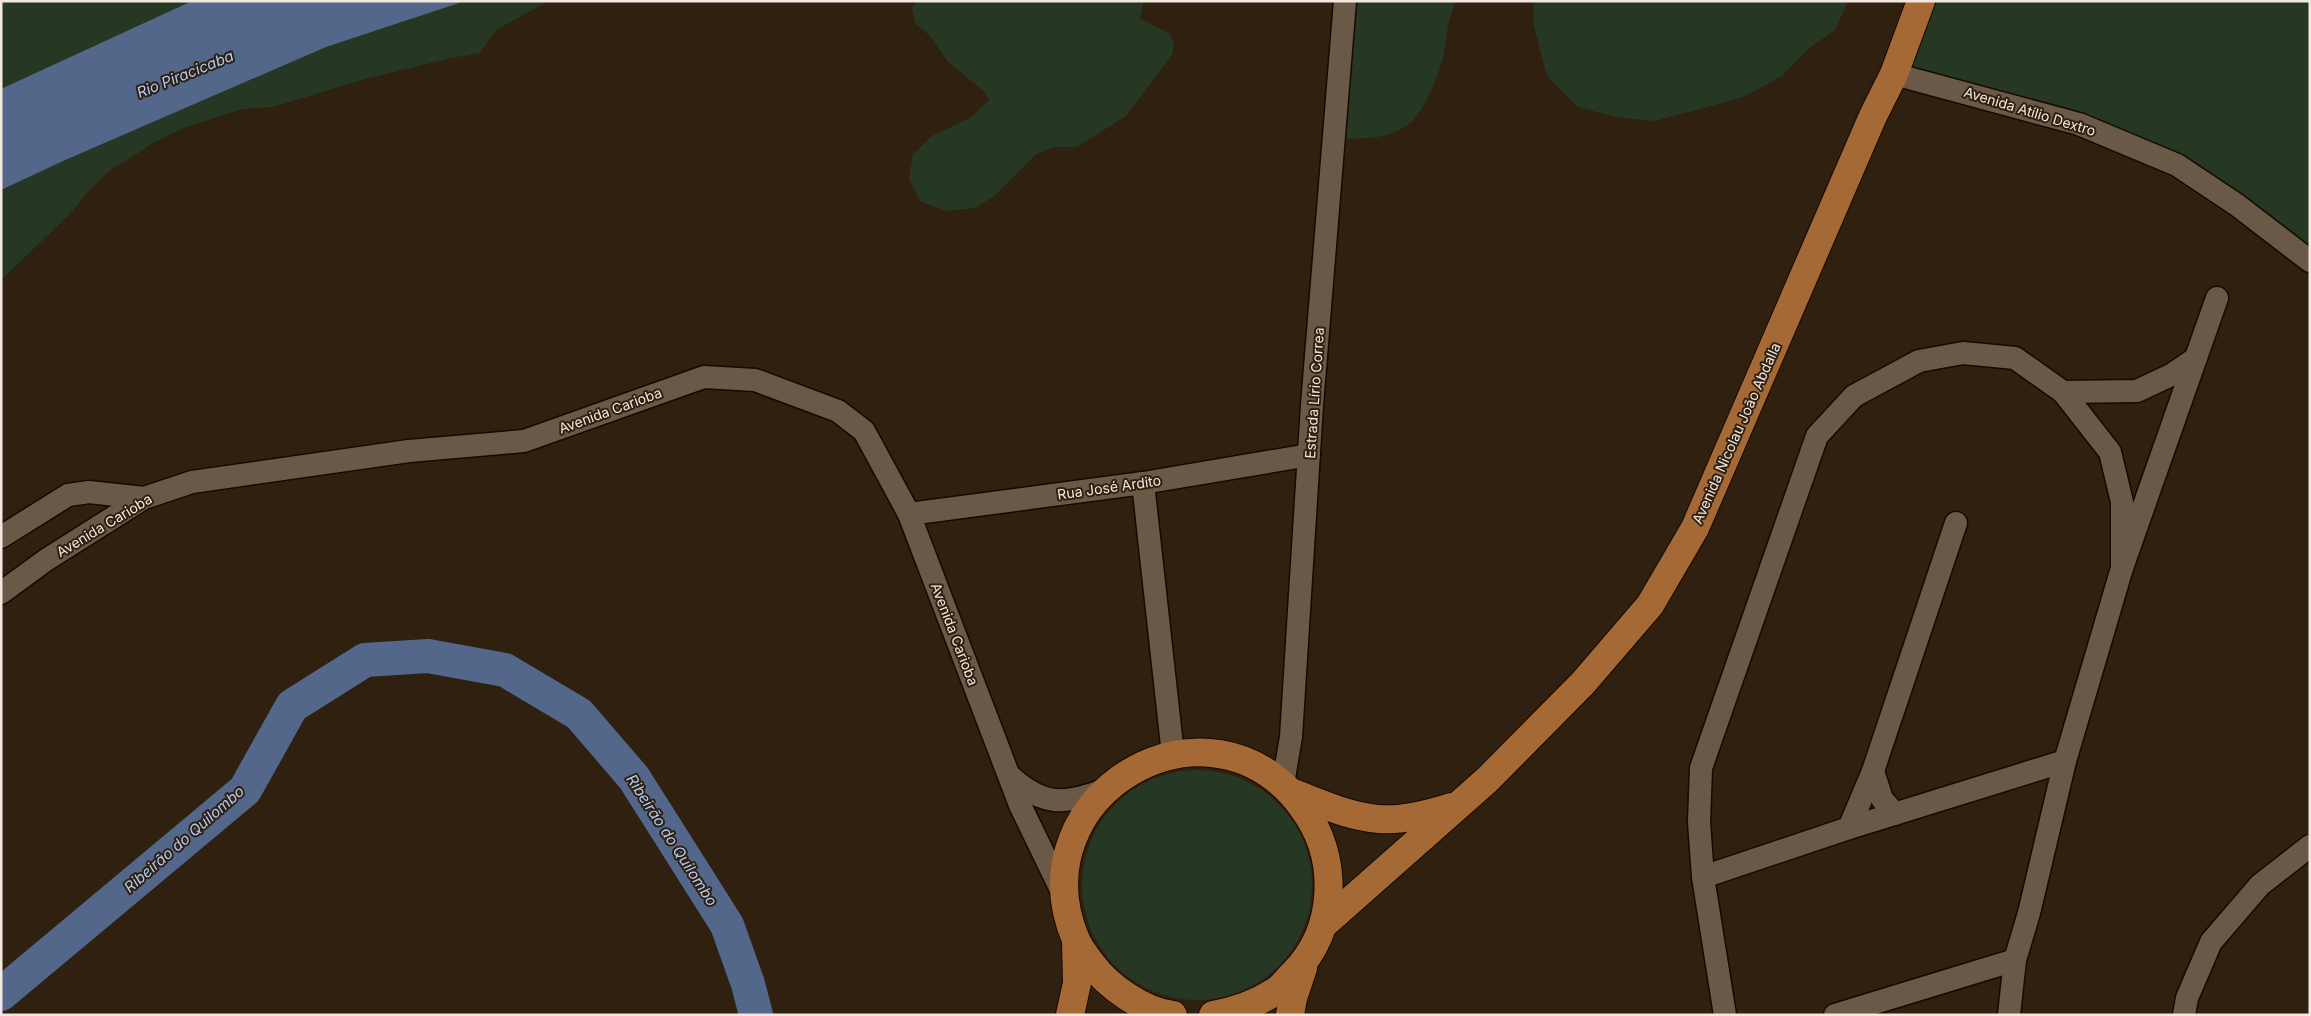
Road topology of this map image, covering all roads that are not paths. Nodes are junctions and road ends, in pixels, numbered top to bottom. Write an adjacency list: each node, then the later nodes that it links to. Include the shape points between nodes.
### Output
1 (1345, 1): 8 (street, Estrada Lírio Correa)
2 (1921, 1): 3 (main road, Avenida Nicolau João Abdalla)
3 (1894, 74): 4 (street, Avenida Atílio Dextro, via 2079,124 2177,165 2237,204); 22 (main road, Avenida Nicolau João Abdalla, via 1694,528 1650,605 1583,683 1487,780)
4 (2310, 261)
5 (2217, 298): 6 (street)
6 (2196, 358): 7 (street, via 2171,375 2137,390); 14 (street)
7 (2063, 392): 14 (street, via 2110,452 2122,502); 26 (street, via 2015,358 1963,353 1928,359 1854,396 1817,436 1702,768 1699,822)
8 (1309, 455): 9 (street, Rua José Ardito); 20 (street, Estrada Lírio Correa)
9 (1143, 483): 11 (street, Rua José Ardito); 16 (street)
10 (144, 498): 11 (street, Avenida Carioba, via 192,482 409,451 524,441 704,378 755,380 838,411 864,431); 13 (street, via 89,492 68,495); 15 (street, Avenida Carioba)
11 (909, 514): 19 (street, Avenida Carioba)
12 (1956, 523): 18 (street)
13 (1, 537)
14 (2122, 568): 17 (street)
15 (1, 592)
16 (1173, 754): 20 (main road, via 1231,757 1259,768); 21 (main road, via 1136,767)
17 (2065, 761): 23 (street); 30 (street)
18 (1874, 771): 23 (street, via 1882,799); 24 (street)
19 (1010, 777): 21 (street, Avenida Carioba, via 1027,792 1040,798 1056,800); 27 (street, Avenida Carioba)
20 (1288, 789): 22 (main road, Avenida Nicolau João Abdalla, via 1342,811 1379,819 1427,815); 28 (main road, via 1314,822 1326,856 1330,891)
21 (1104, 790): 27 (main road, via 1080,821 1067,857)
22 (1457, 805): 28 (main road, Avenida Nicolau João Abdalla)
23 (1895, 814): 24 (street)
24 (1849, 828): 26 (street)
25 (2310, 846): 40 (street, via 2260,885 2211,942 2186,998)
26 (1703, 877): 37 (street)
27 (1064, 896): 29 (main road)
28 (1323, 925): 31 (main road)
29 (1076, 940): 32 (main road, via 1077,983); 33 (main road, via 1099,974 1112,985 1131,1000)
30 (2015, 960): 38 (street); 39 (street)
31 (1305, 962): 35 (main road, via 1276,991 1240,1010); 36 (main road)
32 (1070, 1015)
33 (1169, 1015): 34 (main road)
34 (1173, 1015)
35 (1213, 1015)
36 (1290, 1015)
37 (1725, 1015)
38 (1835, 1015)
39 (2009, 1015)
40 (2184, 1015)

